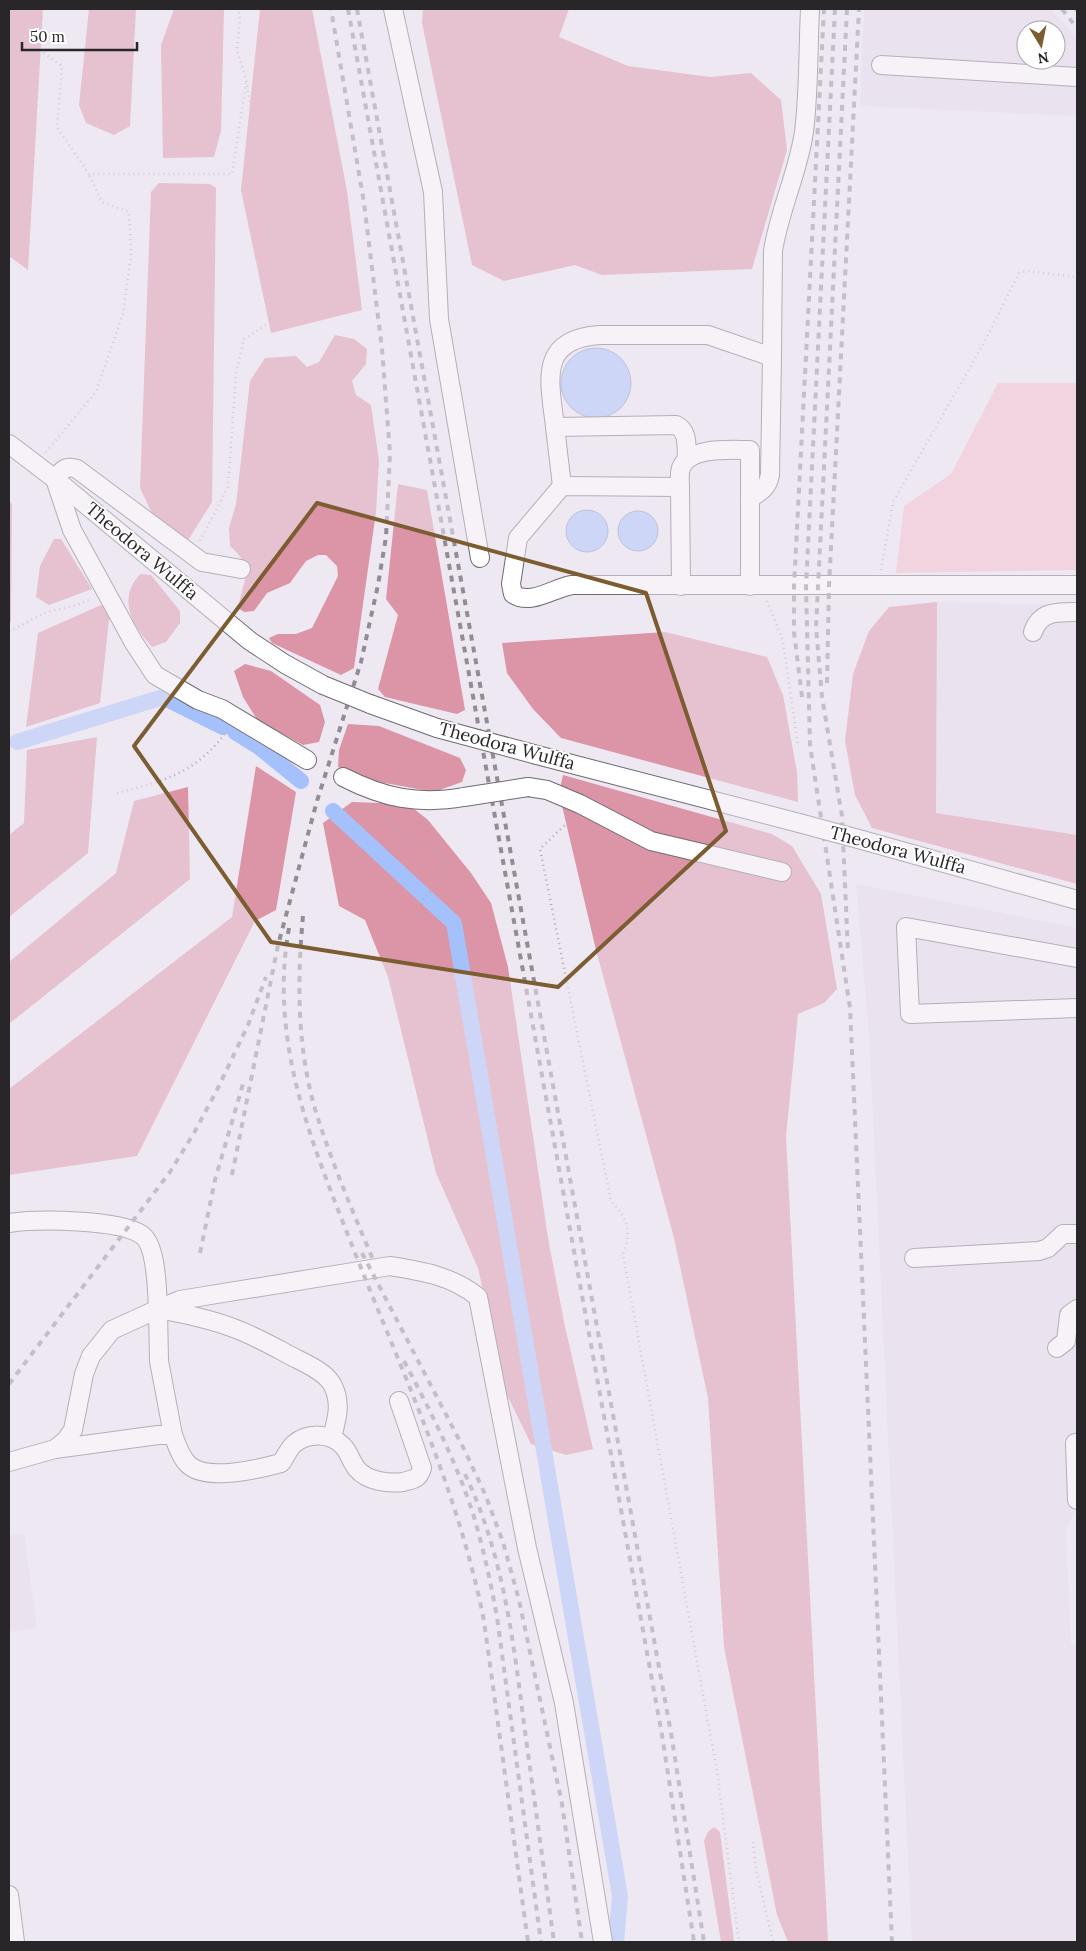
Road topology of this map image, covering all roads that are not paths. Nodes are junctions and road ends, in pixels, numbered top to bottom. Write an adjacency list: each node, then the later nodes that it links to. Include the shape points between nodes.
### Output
1 (393, 9): 13 (street, via 433,192 439,318)
2 (810, 9): 5 (street, via 804,132 798,165 775,234 773,251)
3 (881, 65): 4 (street)
4 (1077, 78)
5 (772, 357): 6 (street, via 718,336 583,336 558,353 549,373); 12 (street, via 769,484)
6 (555, 427): 8 (street, via 676,425 686,435); 10 (street)
7 (9, 444): 9 (street, Theodora Wulffa)
8 (687, 459): 11 (street, via 681,468); 12 (street, via 712,450 750,450)
9 (55, 479): 14 (street, via 64,468 77,469 202,562); 20 (street, via 72,530 155,675 198,700 222,709); 23 (street, Theodora Wulffa, bridge, via 250,641 323,685 437,728)
10 (562, 486): 11 (street); 16 (street, via 518,538 511,584 514,594 520,599 533,598 558,587 572,585)
11 (680, 487): 16 (street)
12 (750, 498): 17 (street)
13 (480, 558)
14 (241, 569)
15 (1077, 585): 17 (street)
16 (681, 586): 17 (street)
17 (755, 586)
18 (1077, 612): 19 (street, via 1044,615)
19 (1032, 632)
20 (307, 760)
21 (343, 777): 22 (street, bridge, via 389,796 421,800 528,787 554,793 651,841)
22 (782, 872)
23 (1077, 900)
24 (1077, 958): 25 (street, via 906,927 910,1014)
25 (1077, 1008)
26 (9, 1223): 29 (street, via 84,1222 115,1225 143,1235 152,1250)
27 (1077, 1234): 28 (street, via 1063,1234 1040,1252)
28 (914, 1258)
29 (158, 1309): 33 (street, via 159,1361); 34 (street, via 235,1328 323,1374 332,1384 338,1404); 36 (street, via 112,1330 90,1356 73,1430); 41 (street, via 180,1300 390,1266 425,1271 448,1279 478,1297 527,1548 564,1703)
30 (1077, 1309): 31 (street, via 1069,1315 1066,1341)
31 (1058, 1348)
32 (399, 1401): 34 (street, via 422,1468 416,1479 392,1484 372,1479 357,1469 343,1446)
33 (173, 1435): 34 (street, via 188,1465 198,1471 220,1474 282,1463 294,1444 308,1437); 36 (street)
34 (332, 1437)
35 (1077, 1443): 38 (street)
36 (55, 1449): 37 (street)
37 (9, 1462)
38 (1077, 1500)
39 (9, 1895): 40 (street)
40 (15, 1942)
41 (603, 1942)

